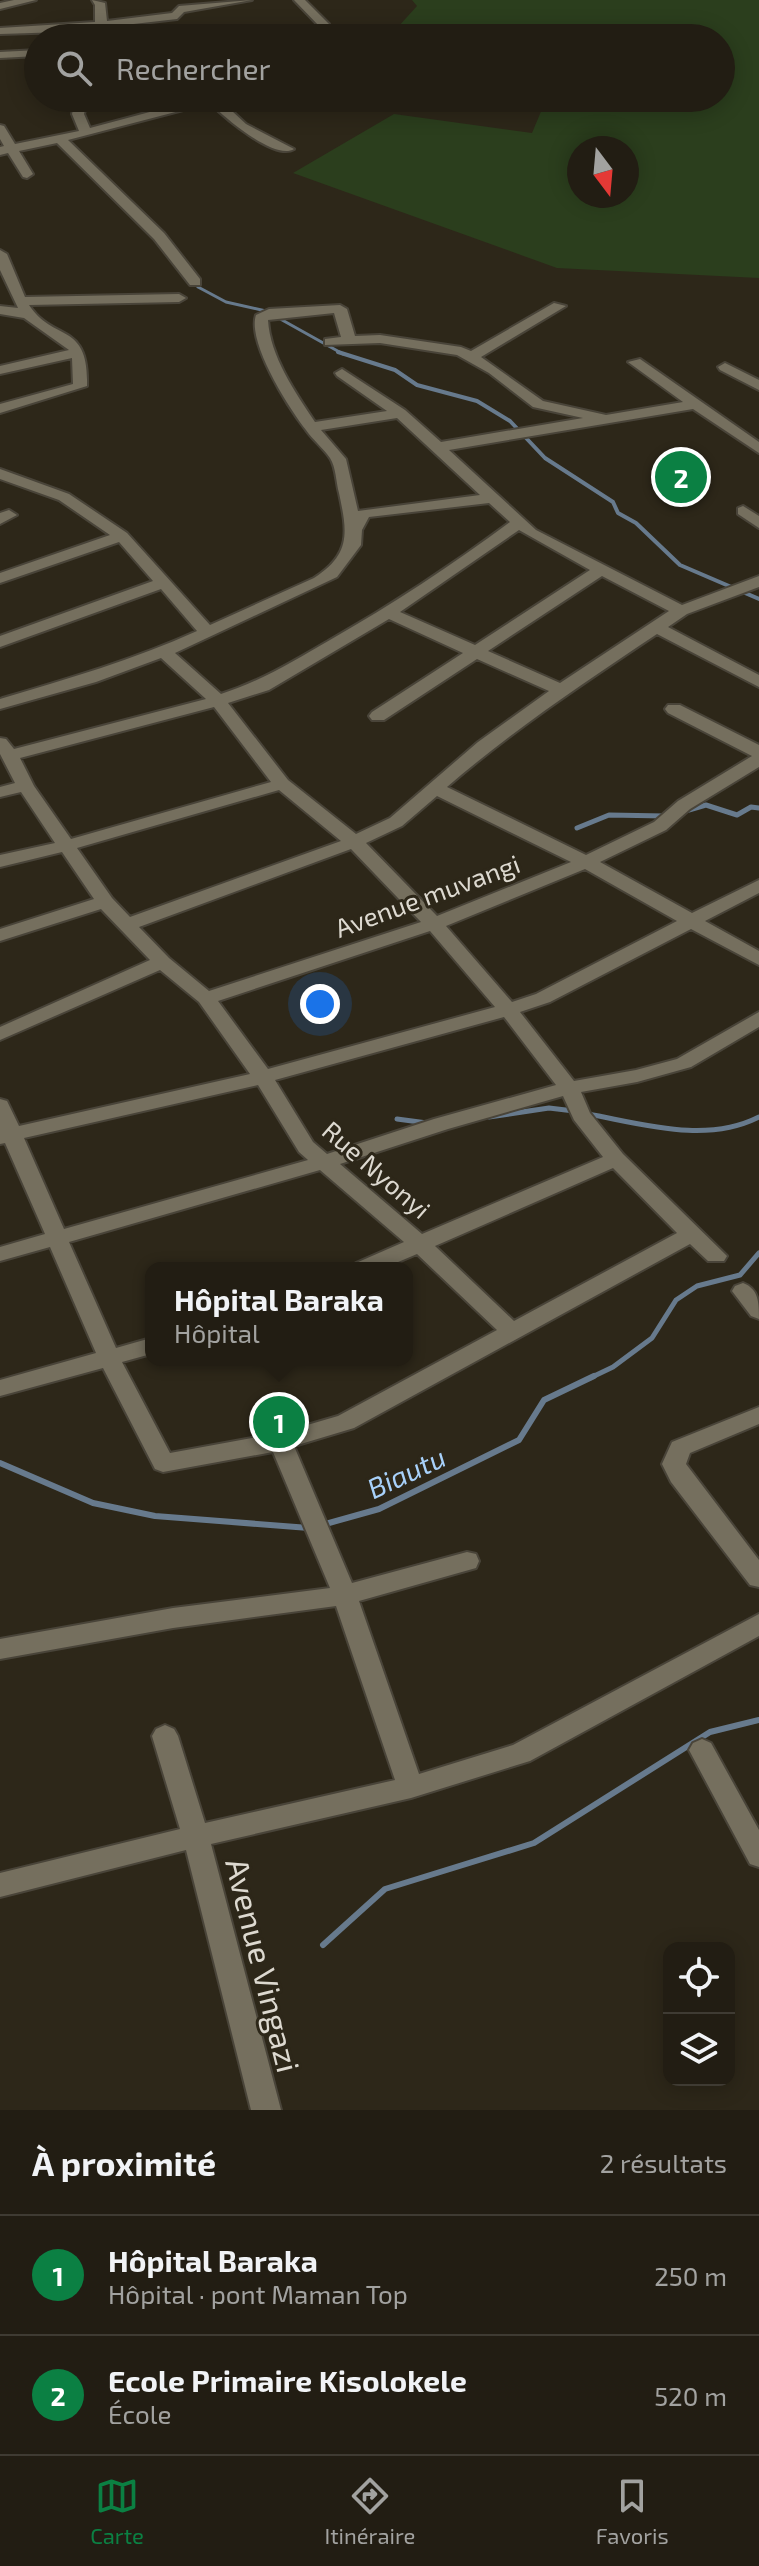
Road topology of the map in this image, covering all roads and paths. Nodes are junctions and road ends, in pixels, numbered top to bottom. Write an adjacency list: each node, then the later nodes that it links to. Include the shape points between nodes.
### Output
1 (31, 0): 5 (street)
2 (97, 0): 6 (street)
3 (247, 0): 7 (street)
4 (299, 0): 8 (street)
5 (0, 6)
6 (101, 24)
7 (109, 24)
8 (323, 24)
9 (0, 31): 10 (street)
10 (24, 32)
11 (24, 54): 12 (street)
12 (0, 55)
13 (78, 112): 17 (street)
14 (164, 112): 17 (street)
15 (226, 112): 19 (street, via 242,127)
16 (0, 129): 20 (street)
17 (86, 133): 18 (street)
18 (60, 139): 20 (street); 24 (street, via 159,236)
19 (288, 149)
20 (5, 150): 21 (street)
21 (27, 174)
22 (0, 254): 23 (street)
23 (3, 270): 27 (street)
24 (195, 282)
25 (179, 298): 27 (street)
26 (559, 306): 32 (street)
27 (25, 308): 28 (street); 31 (street, via 68,337)
28 (0, 310)
29 (349, 341): 30 (street); 32 (street, via 416,342); 42 (street, via 340,309 269,313 261,318 262,338)
30 (330, 342)
31 (75, 353): 35 (street); 39 (street, via 80,386)
32 (473, 356): 41 (street, via 538,404)
33 (635, 362): 38 (street)
34 (725, 367): 37 (street)
35 (0, 370)
36 (342, 373): 40 (street)
37 (759, 386)
38 (694, 405): 41 (street); 44 (street)
39 (0, 409)
40 (400, 413): 42 (street); 43 (street)
41 (602, 418): 43 (street)
42 (311, 427): 50 (street, via 339,459)
43 (440, 449): 46 (street)
44 (759, 449)
45 (0, 474): 51 (street, via 64,497)
46 (491, 498): 48 (street); 50 (street, via 365,513)
47 (743, 511): 49 (street)
48 (519, 523): 52 (street); 57 (street)
49 (759, 523)
50 (354, 530): 59 (street, via 353,545 331,574)
51 (122, 536): 53 (street); 55 (street)
52 (601, 570): 56 (street); 61 (street)
53 (0, 578)
54 (759, 581): 56 (street)
55 (163, 583): 59 (street); 60 (street)
56 (681, 611): 58 (street)
57 (388, 613): 61 (street); 65 (street, via 263,686)
58 (657, 627): 63 (street); 64 (street)
59 (207, 632): 62 (street)
60 (0, 642)
61 (476, 651): 64 (street); 68 (street)
62 (164, 652): 65 (street); 66 (street)
63 (759, 682)
64 (561, 690): 74 (street, via 484,746)
65 (218, 701): 69 (street); 72 (street)
66 (0, 704)
67 (674, 709): 70 (street)
68 (378, 716)
69 (5, 749): 73 (street, Rue Nyonyi)
70 (759, 752)
71 (759, 759): 79 (street, Avenue muvangi, via 660,826)
72 (282, 784): 76 (street); 77 (street)
73 (25, 786): 75 (street); 77 (street, Rue Nyonyi)
74 (437, 789): 76 (street, via 396,822); 79 (street)
75 (0, 792)
76 (354, 842): 83 (street); 84 (street)
77 (66, 846): 78 (street); 81 (street, Rue Nyonyi)
78 (0, 861)
79 (586, 862): 82 (street); 83 (street, Avenue muvangi)
80 (759, 886): 82 (street)
81 (105, 902): 84 (street, Rue Nyonyi); 85 (street)
82 (691, 922): 86 (street); 89 (street, via 543,998)
83 (434, 924): 88 (street, Avenue muvangi); 89 (street)
84 (127, 925): 87 (street, Rue Nyonyi)
85 (0, 935)
86 (759, 959)
87 (162, 962): 88 (street, Rue Nyonyi); 91 (street)
88 (206, 998): 92 (street, Rue Nyonyi)
89 (508, 1010): 92 (street); 93 (street)
90 (759, 1018): 93 (street, via 684,1063)
91 (0, 1034)
92 (263, 1077): 95 (street); 97 (street, Rue Nyonyi, via 306,1147)
93 (569, 1088): 96 (street, via 579,1112); 97 (street)
94 (0, 1106): 95 (street)
95 (6, 1135): 99 (street)
96 (616, 1159): 98 (street); 100 (street)
97 (325, 1162): 99 (street); 100 (street, Rue Nyonyi)
98 (692, 1234): 102 (street); 106 (street)
99 (56, 1239): 101 (street); 108 (street)
100 (421, 1245): 103 (street); 106 (street, Rue Nyonyi)
101 (0, 1254)
102 (716, 1256)
103 (379, 1262)
104 (743, 1291): 105 (street)
105 (759, 1311)
106 (511, 1331): 111 (street, via 346,1422)
107 (145, 1348): 108 (street)
108 (109, 1358): 109 (street); 111 (street, via 163,1463)
109 (0, 1388)
110 (759, 1415): 113 (street, via 680,1448 674,1464)
111 (280, 1442): 114 (street)
112 (467, 1561): 114 (street)
113 (759, 1578)
114 (345, 1595): 116 (street); 119 (street)
115 (759, 1624): 119 (street, via 521,1753)
116 (0, 1649)
117 (165, 1736): 120 (street, Avenue Vingazi)
118 (702, 1750): 121 (street)
119 (411, 1787): 120 (street)
120 (196, 1836): 122 (street); 123 (street, Avenue Vingazi)
121 (759, 1856)
122 (0, 1885)
123 (266, 2110)

